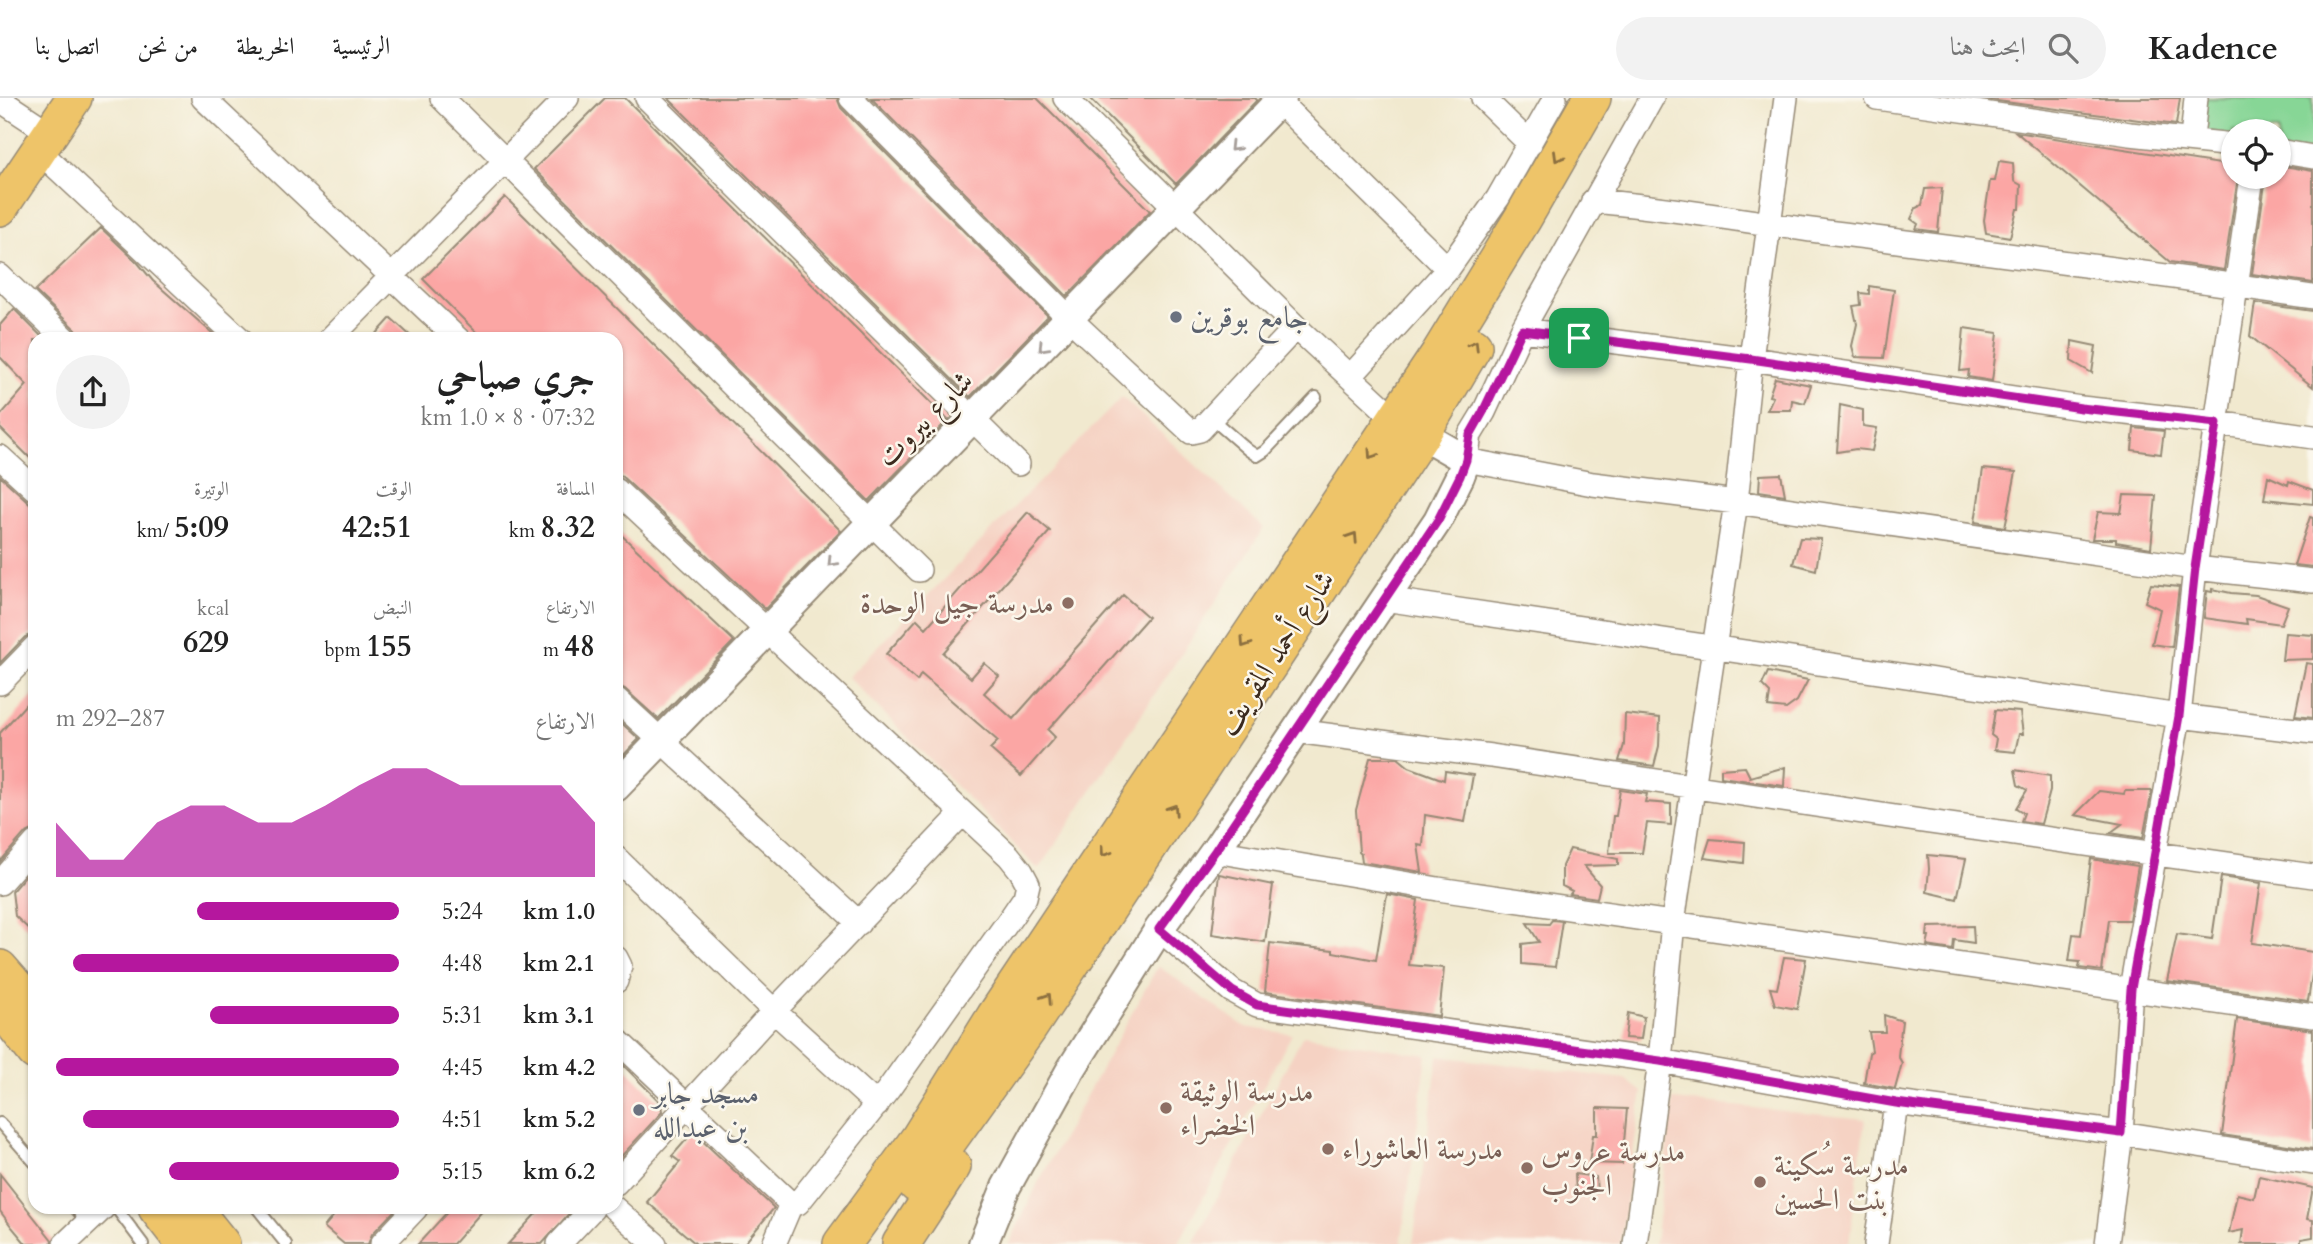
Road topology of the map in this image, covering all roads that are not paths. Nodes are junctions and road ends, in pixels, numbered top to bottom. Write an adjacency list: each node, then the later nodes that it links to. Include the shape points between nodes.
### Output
1 (74, 98): 19 (main road)
2 (203, 98): 32 (street)
3 (442, 98): 24 (street)
4 (567, 98): 24 (street)
5 (647, 98): 46 (street)
6 (851, 98): 35 (street)
7 (1065, 98): 27 (street)
8 (1483, 98): 21 (street)
9 (1555, 98): 21 (street)
10 (1592, 98): 48 (highway, شارع أحمد المقريف, one-way to 48, via 1446,344)
11 (1620, 98): 48 (highway, شارع أحمد المقريف, one-way to 11, via 1511,286)
12 (1652, 98): 26 (street)
13 (1786, 98): 29 (street)
14 (1877, 98): 18 (street)
15 (2196, 98): 18 (street)
16 (1278, 99): 27 (street, شارع بيروت, one-way to 27); 30 (street)
17 (0, 100): 19 (street)
18 (2192, 139): 20 (street)
19 (44, 142): 28 (main road); 39 (street)
20 (2221, 143)
21 (1530, 144): 30 (street)
22 (2291, 153): 23 (street)
23 (2313, 157)
24 (506, 161): 32 (street); 56 (street)
25 (2250, 189): 33 (street)
26 (1593, 201): 29 (street); 37 (street)
27 (1175, 207): 35 (street, شارع بيروت); 36 (street)
28 (0, 208)
29 (1768, 224): 33 (street); 42 (street)
30 (1448, 269): 43 (street)
31 (0, 276): 38 (street)
32 (391, 276): 40 (street); 41 (street)
33 (2237, 286): 34 (street); 47 (street)
34 (2313, 297)
35 (1070, 319): 45 (street, via 1186,429 1200,429); 46 (street, شارع بيروت, one-way to 46)
36 (1296, 327): 43 (street); 45 (street)
37 (1522, 330): 42 (street); 51 (street, via 1470,435)
38 (58, 332)
39 (233, 332)
40 (337, 332)
41 (450, 332)
42 (1751, 359): 47 (street, via 2081,408); 55 (street)
43 (1350, 377): 48 (street)
44 (1316, 397): 45 (lane, via 1257,456)
45 (1211, 418)
46 (973, 419): 52 (street); 56 (street, شارع بيروت)
47 (2217, 423): 49 (street); 57 (street)
48 (1408, 426): 51 (street); 88 (highway, شارع أحمد المقريف)
49 (2313, 437)
50 (0, 457): 53 (street)
51 (1466, 460): 55 (street, via 1593,484); 60 (street, via 1438,520)
52 (1018, 464)
53 (28, 483)
54 (623, 496): 61 (street)
55 (1736, 502): 57 (street); 62 (street)
56 (870, 522): 58 (street); 61 (street, شارع بيروت, one-way to 61)
57 (2195, 568): 59 (street); 66 (street)
58 (919, 570)
59 (2313, 582)
60 (1384, 599): 62 (street); 67 (street)
61 (767, 630): 69 (street, شارع بيروت); 72 (street)
62 (1713, 647): 66 (street); 71 (street)
63 (28, 652): 64 (street)
64 (4, 670)
65 (623, 706): 69 (street)
66 (2179, 716): 68 (street); 75 (street)
67 (1295, 731): 71 (street); 73 (street)
68 (2313, 732)
69 (660, 741): 70 (street, شارع بيروت); 80 (street)
70 (623, 780)
71 (1692, 785): 75 (street); 79 (street)
72 (962, 814): 80 (street); 93 (street, via 1021,870 1028,884 1025,897)
73 (1215, 851): 79 (street); 81 (street)
74 (28, 852): 78 (street)
75 (2155, 853): 77 (street); 83 (street)
76 (623, 865): 86 (street)
77 (2313, 876)
78 (0, 883)
79 (1672, 922): 83 (street); 91 (street)
80 (859, 923): 86 (street)
81 (1159, 929): 91 (street, via 1232,991 1257,1005); 123 (street, via 1070,1071 1006,1187)
82 (0, 968): 84 (main road)
83 (2131, 989): 87 (street); 96 (street)
84 (28, 1000)
85 (0, 1007): 89 (main road)
86 (775, 1011): 93 (street); 94 (street)
87 (2313, 1016)
88 (1011, 1023): 100 (highway, شارع أحمد المقريف, via 919,1139); 119 (highway, via 859,1184); 122 (highway, via 999,1090)
89 (28, 1043)
90 (623, 1046): 94 (street)
91 (1660, 1061): 92 (street); 124 (street)
92 (1896, 1103): 96 (street); 125 (street)
93 (877, 1105): 101 (street, via 798,1203)
94 (688, 1106): 99 (street); 101 (street)
95 (0, 1123): 97 (lane)
96 (2121, 1133): 98 (street); 126 (street)
97 (28, 1155)
98 (2313, 1163)
99 (623, 1176)
100 (899, 1187): 120 (highway); 121 (highway)
101 (791, 1204): 118 (street)
102 (87, 1214): 110 (street)
103 (120, 1214): 111 (lane)
104 (161, 1214): 112 (main road)
105 (199, 1214): 113 (main road)
106 (262, 1214): 114 (lane)
107 (410, 1214): 115 (street)
108 (587, 1214): 116 (street)
109 (621, 1214): 117 (street)
110 (65, 1244)
111 (143, 1244)
112 (184, 1244)
113 (222, 1244)
114 (286, 1244)
115 (382, 1244)
116 (559, 1244)
117 (655, 1244)
118 (774, 1244)
119 (814, 1244)
120 (842, 1244)
121 (872, 1244)
122 (901, 1244)
123 (983, 1244)
124 (1635, 1244)
125 (1876, 1244)
126 (2107, 1244)

